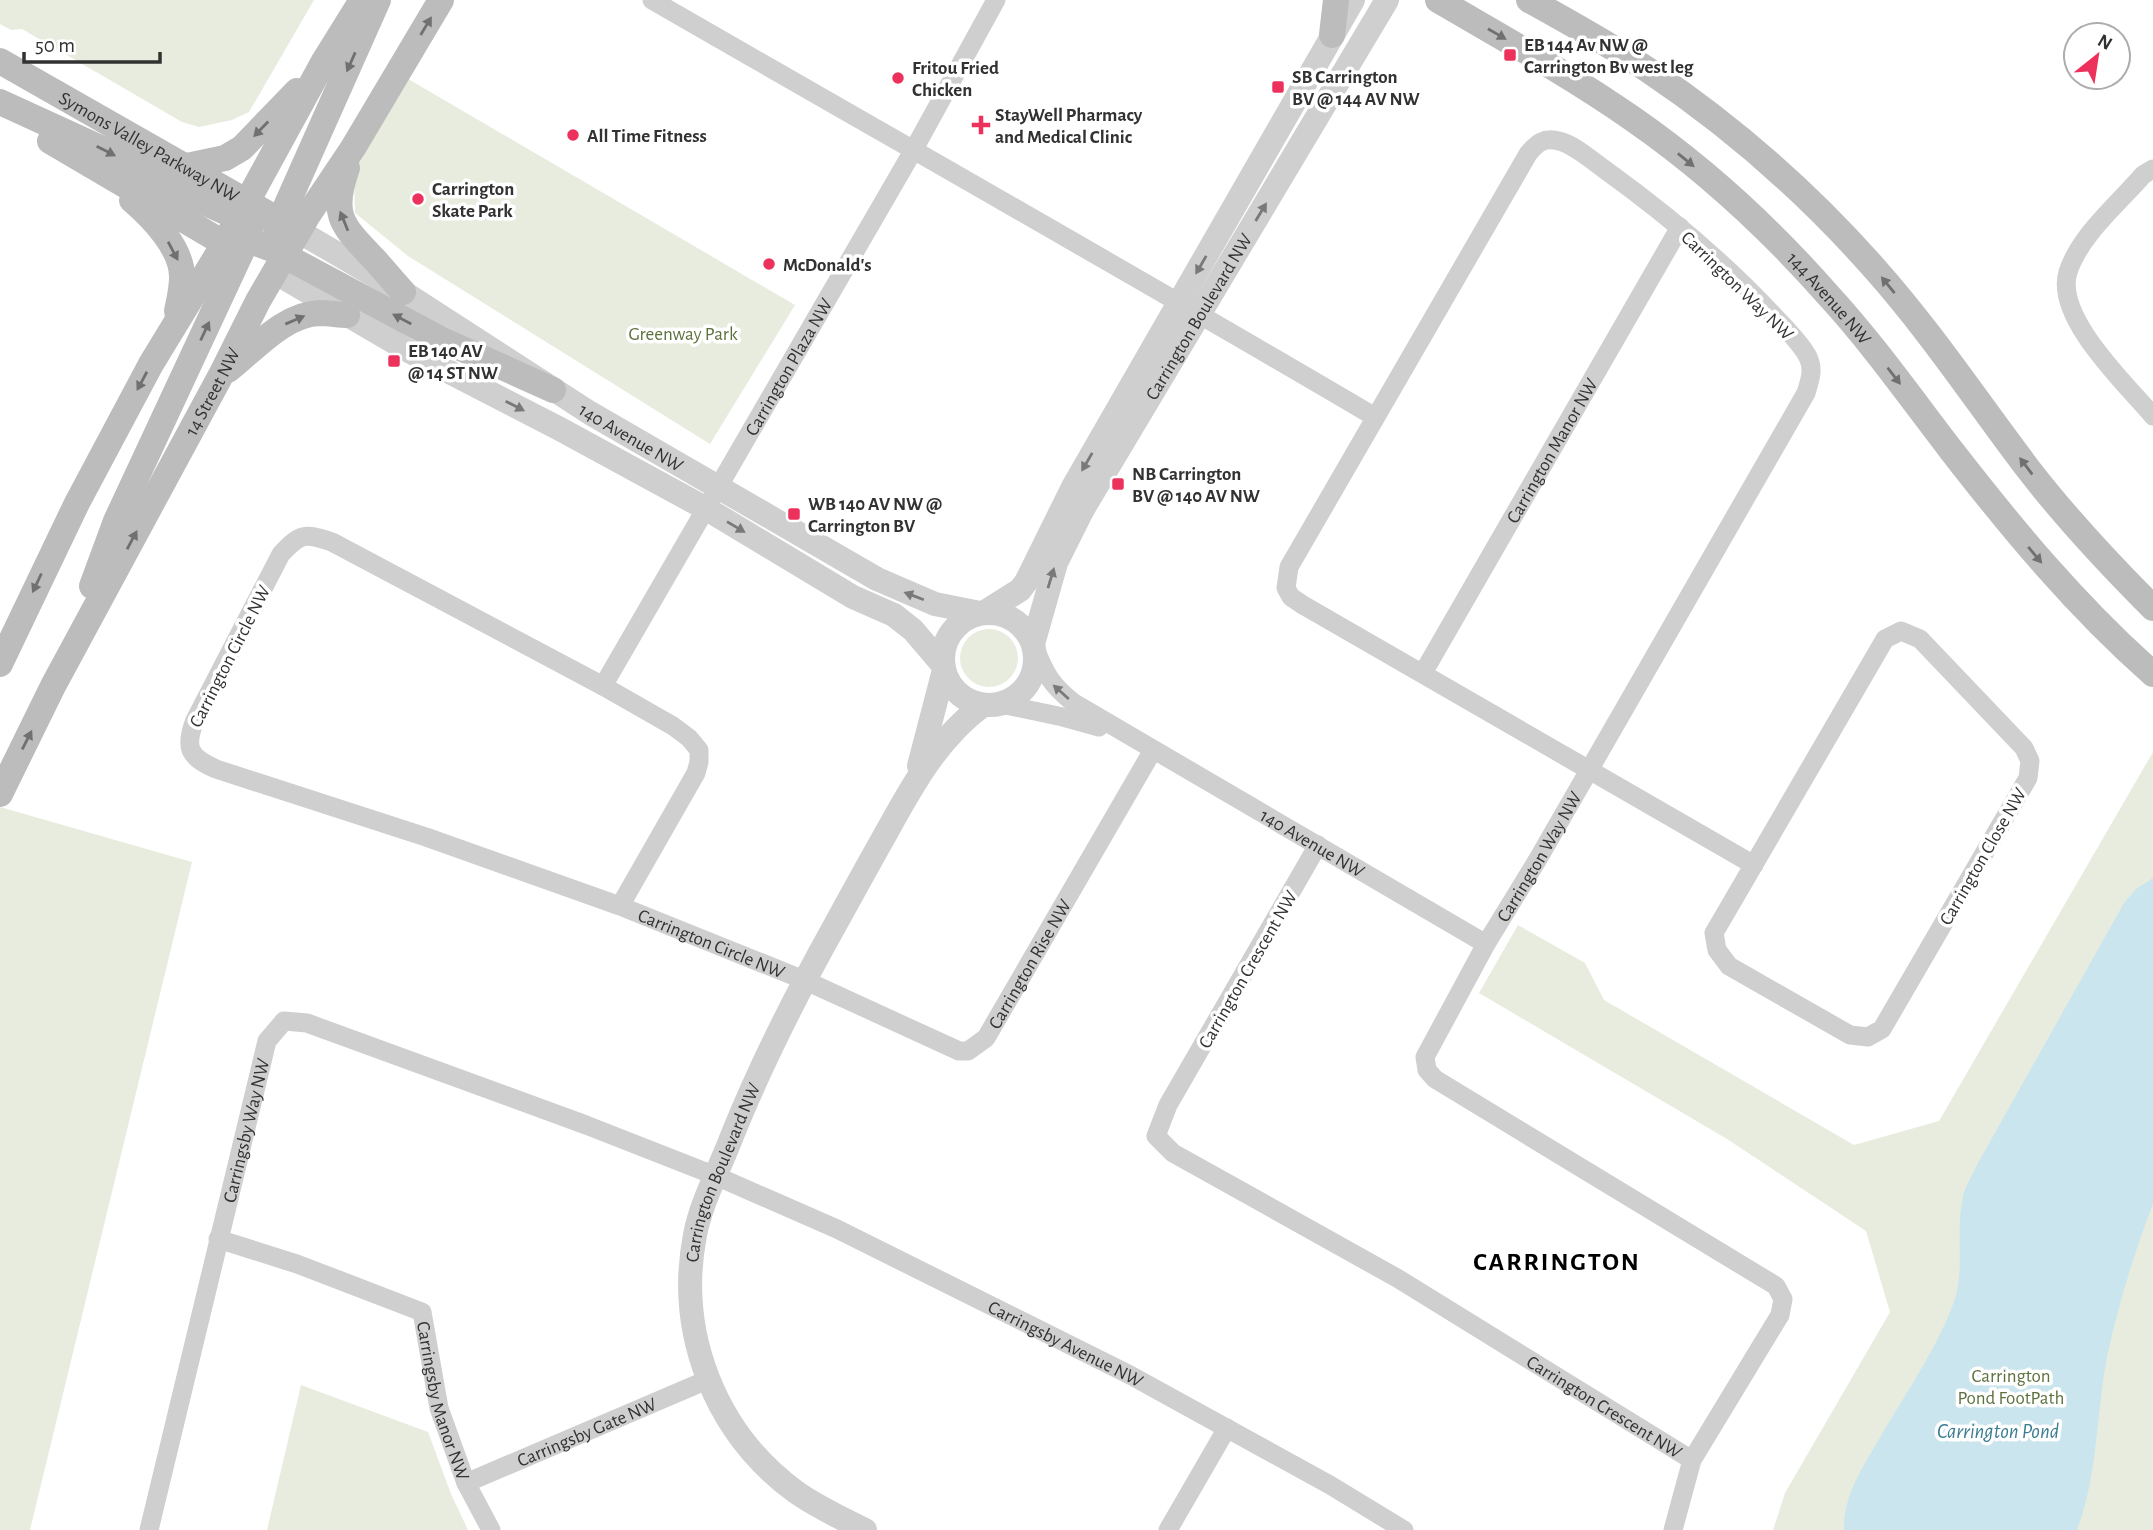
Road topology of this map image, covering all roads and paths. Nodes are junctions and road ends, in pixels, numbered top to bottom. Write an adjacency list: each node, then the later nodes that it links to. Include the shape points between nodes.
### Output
1 (362, 0): 13 (main road)
2 (378, 0): 25 (main road, one-way to 25)
3 (441, 0): 18 (main road, 14 Street NW, one-way to 3)
4 (652, 0): 19 (street)
5 (996, 0): 19 (street, Carrington Plaza NW)
6 (1336, 0): 11 (main road)
7 (1353, 0): 11 (street, Carrington Boulevard NW)
8 (1387, 0): 27 (street, Carrington Boulevard NW, one-way to 8)
9 (1438, 0): 41 (main road, 144 Avenue NW, one-way to 41, via 1634,120 1772,234 1838,306 2048,570)
10 (1529, 0): 35 (main road, one-way to 10, via 2066,516 1920,324 1829,222 1707,113 1648,70)
11 (1332, 35): 27 (street, Carrington Boulevard NW, one-way to 27)
12 (0, 61): 15 (main road, Symons Valley Parkway NW)
13 (324, 61): 21 (main road, one-way to 21, via 242,148 225,158); 24 (main road)
14 (0, 67): 15 (main road)
15 (35, 81): 21 (main road, Symons Valley Parkway NW)
16 (0, 102): 24 (main road, one-way to 24, via 107,151)
17 (0, 112): 20 (main road, Symons Valley Parkway NW)
18 (353, 148): 25 (main road, 14 Street NW); 26 (main road, one-way to 18, via 342,221 339,195)
19 (913, 151): 27 (street); 34 (street, Carrington Plaza NW)
20 (93, 166): 24 (main road, Symons Valley Parkway NW); 29 (main road, one-way to 29, via 146,212 171,245 183,276)
21 (187, 166): 24 (main road, Symons Valley Parkway NW)
22 (2153, 169): 32 (street, via 2083,244 2066,284 2078,323)
23 (1680, 228): 33 (street, Carrington Way NW, via 1577,150 1561,141 1537,143); 40 (street, Carrington Manor NW); 46 (street, Carrington Way NW, via 1797,341 1808,356 1811,379)
24 (241, 230): 25 (main road, Symons Valley Parkway NW); 25 (main road, Symons Valley Parkway NW); 29 (main road); 42 (main road, one-way to 24, via 116,521)
25 (281, 243): 26 (street, 140 Avenue NW); 28 (street, 140 Avenue NW); 30 (main road, 14 Street NW); 31 (main road, one-way to 25, via 440,339)
26 (403, 292): 31 (street, 140 Avenue NW)
27 (1190, 308): 33 (street); 36 (street, Carrington Boulevard NW, one-way to 36, via 1073,487 1026,583); 37 (street, Carrington Boulevard NW, one-way to 27, via 1043,603 1067,538)
28 (348, 315): 30 (main road, one-way to 28, via 291,320 320,313); 34 (street, 140 Avenue NW, one-way to 34, via 409,352 560,429)
29 (176, 322): 38 (main road, one-way to 38, via 77,503)
30 (221, 375): 42 (main road, 14 Street NW, one-way to 30)
31 (553, 390): 34 (street, 140 Avenue NW)
32 (2153, 416)
33 (1375, 417): 40 (street, Carrington Way NW, via 1289,567 1286,588 1303,605)
34 (711, 498): 36 (street, 140 Avenue NW, one-way to 34, via 935,604); 39 (street, 140 Avenue NW, one-way to 39, via 853,597 894,615 913,630); 43 (street)
35 (2153, 608)
36 (982, 612): 37 (street, 140 Avenue NW, via 1015,620); 39 (street, via 962,620 949,633 942,651)
37 (1034, 646): 44 (street, via 1035,666 1029,683 1017,696); 45 (street, 140 Avenue NW, one-way to 37, via 1057,690)
38 (0, 664)
39 (943, 667): 44 (street, 140 Avenue NW, via 954,691 968,701); 47 (street, Carrington Boulevard NW)
40 (1423, 673): 46 (street, Carrington Way NW)
41 (2153, 674)
42 (53, 686): 48 (main road, 14 Street NW, one-way to 42)
43 (603, 686): 51 (street, Carrington Circle NW, via 673,726 699,750 695,773); 51 (street, Carrington Circle NW, via 332,542 305,535 281,554 188,736 197,758 216,769)
44 (992, 705): 45 (street, 140 Avenue NW, via 1089,724); 47 (street, Carrington Boulevard NW, via 950,733)
45 (1146, 746): 49 (street, 140 Avenue NW); 53 (street, Carrington Rise NW, via 977,1047 958,1051)
46 (1589, 769): 50 (street); 52 (street, Carrington Way NW)
47 (915, 780): 53 (street, Carrington Boulevard NW)
48 (0, 794)
49 (1318, 845): 52 (street, 140 Avenue NW); 58 (street, Carrington Crescent NW, via 1168,1105 1156,1136 1173,1153 1397,1278)
50 (1754, 865): 50 (street, Carrington Close NW, via 1714,933 1717,950 1741,973 1850,1035 1868,1037 1882,1029 2028,778 2030,761 2024,748 1920,639 1901,631 1885,639)
51 (620, 906): 53 (street, Carrington Circle NW)
52 (1486, 944): 58 (street, Carrington Crescent NW, via 1425,1057 1427,1070 1776,1286 1783,1299 1780,1315)
53 (804, 980): 54 (street, Carrington Boulevard NW)
54 (716, 1176): 55 (street, Carringsby Way NW, via 307,1023 284,1021 267,1041); 56 (street, Carrington Boulevard NW, via 695,1233 691,1270 693,1322); 57 (street, Carringsby Avenue NW, via 1031,1324)
55 (218, 1239): 59 (street, Carringsby Manor NW, via 422,1311 439,1408); 60 (street, Carringsby Way NW)
56 (707, 1380): 59 (street, Carringsby Gate NW); 62 (street, Carrington Boulevard NW, via 736,1431 771,1471 819,1507)
57 (1227, 1428): 63 (street); 64 (street, Carringsby Avenue NW)
58 (1692, 1460): 65 (street)
59 (466, 1483): 61 (street, Carringsby Manor NW)
60 (149, 1530)
61 (491, 1530)
62 (865, 1530)
63 (1168, 1530)
64 (1404, 1530)
65 (1673, 1530)

